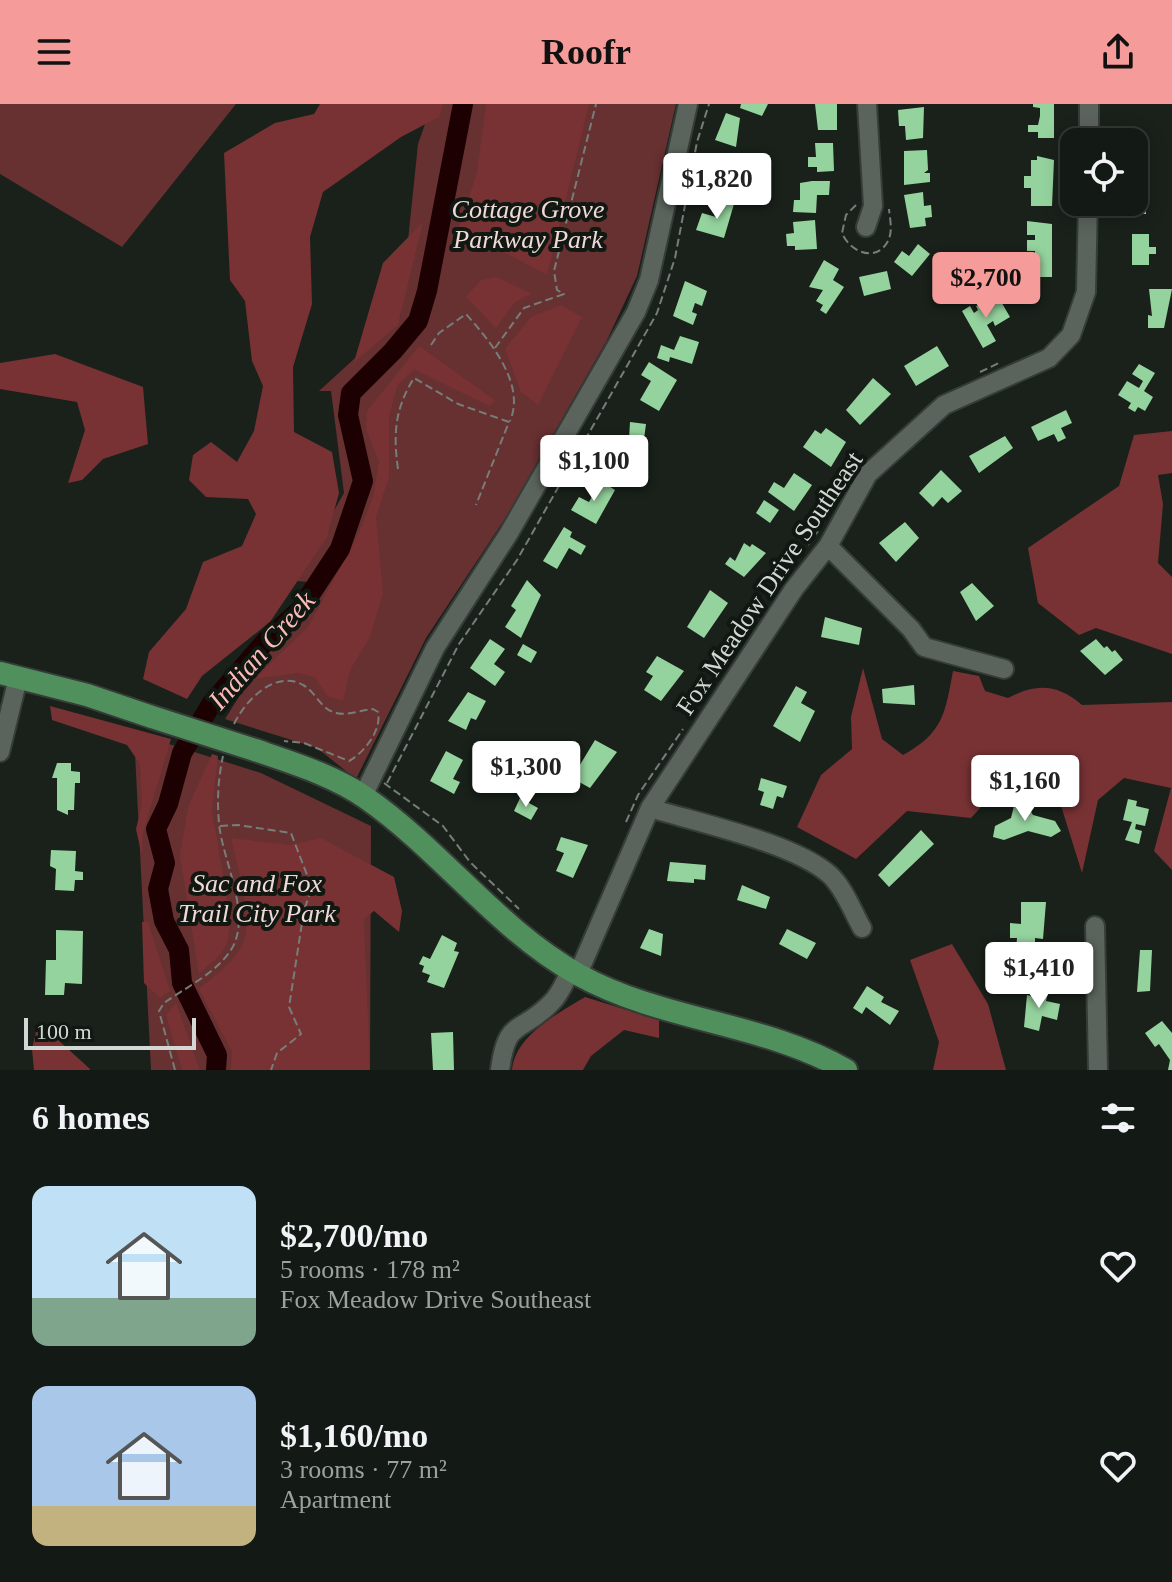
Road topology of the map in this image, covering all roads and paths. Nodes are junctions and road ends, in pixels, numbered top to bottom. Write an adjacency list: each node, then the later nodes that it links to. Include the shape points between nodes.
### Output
1 (596, 104): 9 (path, via 554,271 557,290 564,294 524,308)
2 (688, 104): 24 (street, via 649,280 636,312 509,533 435,648)
3 (867, 104): 7 (street, via 873,206)
4 (1089, 104): 5 (street)
5 (1089, 128)
6 (1088, 216): 15 (street, Fox Meadow Drive Southeast, via 1086,292 1071,335 1049,358 944,405 868,474)
7 (866, 227)
8 (431, 345): 9 (path, via 466,314)
9 (495, 348): 12 (path, via 515,408)
10 (1004, 361): 11 (path)
11 (976, 373)
12 (509, 422): 13 (path, via 458,404 414,378 394,426); 14 (path)
13 (398, 469)
14 (476, 505)
15 (823, 538): 16 (path); 17 (street, via 924,647); 25 (street, Fox Meadow Drive Southeast)
16 (802, 555)
17 (1004, 669)
18 (9, 675): 23 (street); 24 (main road, bridge)
19 (689, 719): 27 (path, via 638,795)
20 (233, 726): 21 (path, via 262,689 291,681 301,683 336,713 378,712 363,754 349,761 304,743)
21 (277, 740)
22 (226, 746): 26 (path, via 219,775)
23 (0, 752)
24 (371, 788): 28 (path, via 443,826 470,862); 31 (main road, via 507,924)
25 (650, 808): 30 (street, via 817,865 833,878); 31 (street, Fox Meadow Drive Southeast)
26 (219, 826): 32 (path, via 235,896 236,934 232,948 159,1011); 33 (path, via 291,833 312,888 289,1007 301,1034 277,1053)
27 (624, 827)
28 (524, 915)
29 (1095, 926): 36 (street)
30 (862, 928)
31 (574, 972): 34 (street, Fox Meadow Drive Southeast, via 554,1000 512,1029 504,1040); 35 (main road, via 634,998 786,1040)
32 (175, 1070)
33 (271, 1070)
34 (500, 1070)
35 (846, 1070)
36 (1098, 1070)

